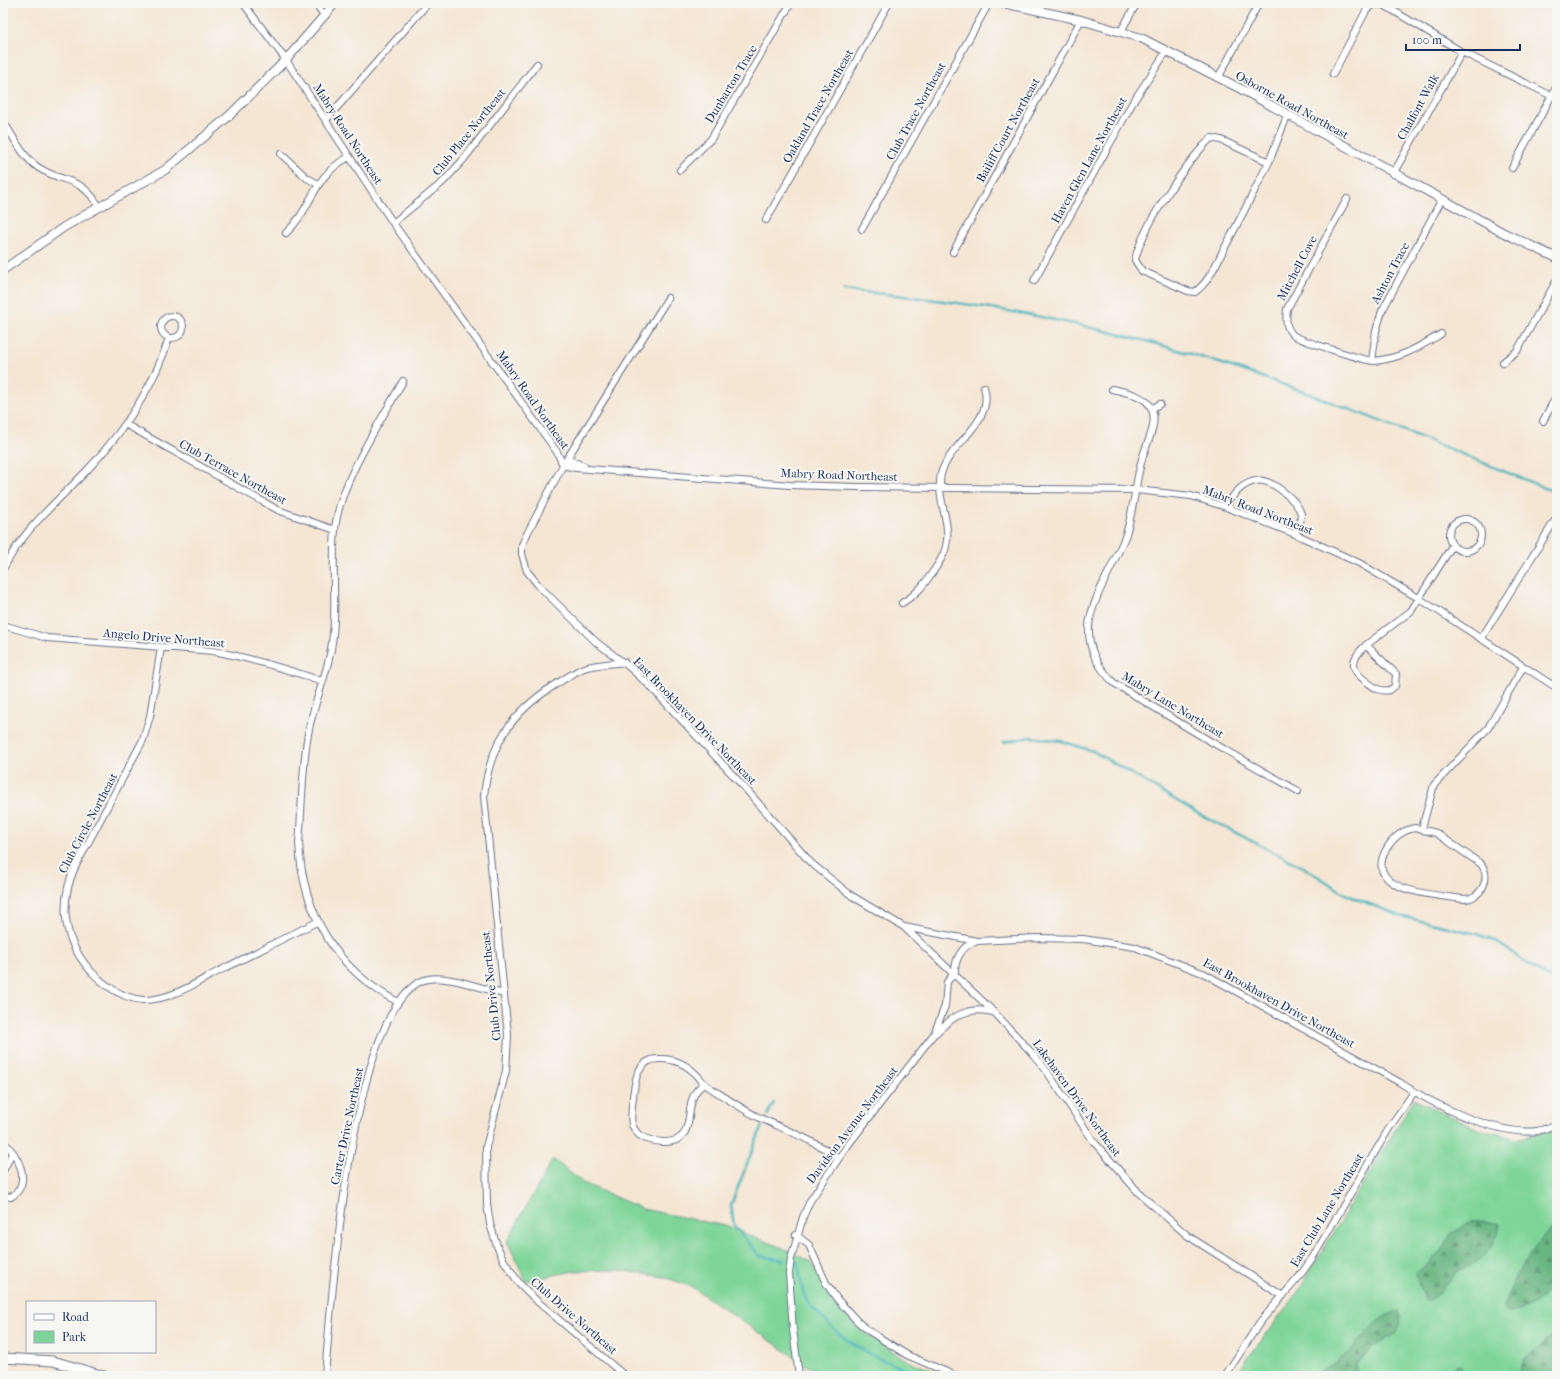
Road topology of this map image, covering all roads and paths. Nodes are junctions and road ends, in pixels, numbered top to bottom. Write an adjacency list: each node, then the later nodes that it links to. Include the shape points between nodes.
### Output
1 (243, 3): 16 (street, Mabry Road Northeast)
2 (315, 3): 11 (street)
3 (335, 3): 11 (street)
4 (428, 3): 23 (street)
5 (792, 3): 29 (street, Dunbarton Trace, via 711,140)
6 (889, 3): 35 (street, Oakland Trace Northeast)
7 (989, 3): 37 (street, Club Trace Northeast)
8 (1003, 3): 12 (street, Osborne Road Northeast)
9 (1136, 3): 13 (street)
10 (1259, 3): 19 (street)
11 (325, 16): 16 (street)
12 (1081, 20): 13 (street, Osborne Road Northeast); 39 (street, Bailiff Court Northeast)
13 (1120, 31): 14 (street, Osborne Road Northeast, via 1141,38)
14 (1166, 52): 19 (street, Osborne Road Northeast); 43 (street, Haven Glen Lane Northeast, via 1133,102)
15 (1462, 52): 18 (street, via 1384,5 1373,4 1366,11); 21 (street); 30 (street, Chalfont Walk)
16 (286, 60): 23 (street, Mabry Road Northeast); 34 (street, via 229,116 165,170)
17 (537, 64): 36 (street, Club Place Northeast, via 464,159 443,182)
18 (1333, 74)
19 (1218, 78): 22 (street, Osborne Road Northeast)
20 (1557, 86): 21 (street)
21 (1552, 96): 28 (street)
22 (1287, 116): 27 (street); 30 (street, Osborne Road Northeast)
23 (326, 120): 26 (street, Mabry Road Northeast)
24 (3, 121): 34 (street, via 37,167 77,183 87,190)
25 (281, 154): 31 (street, via 307,178)
26 (349, 157): 31 (street, via 332,168); 36 (street, Mabry Road Northeast)
27 (1269, 162): 27 (street, via 1204,286 1195,292 1188,291 1142,271 1135,260 1139,245 1177,179 1211,138)
28 (1512, 168)
29 (680, 170)
30 (1393, 174): 33 (street, Osborne Road Northeast)
31 (318, 184): 38 (street, via 302,214)
32 (1347, 199): 47 (street, Mitchell Cove, via 1287,309 1286,320 1293,335 1305,341)
33 (1442, 199): 40 (street, Osborne Road Northeast); 47 (street, Ashton Trace, via 1382,311)
34 (99, 207): 41 (street, via 64,226)
35 (766, 220)
36 (393, 223): 58 (street, Mabry Road Northeast, via 548,440)
37 (862, 229)
38 (286, 233)
39 (953, 252)
40 (1557, 258)
41 (3, 270)
42 (1557, 280): 48 (street, via 1517,351)
43 (1034, 281)
44 (668, 298): 57 (street, East Brookhaven Drive Northeast)
45 (1441, 334): 47 (street, Mitchell Cove, via 1404,355)
46 (169, 338): 56 (street, via 153,381)
47 (1372, 361)
48 (1503, 362)
49 (404, 381): 64 (street, via 348,481)
50 (984, 387): 60 (street, via 986,396 983,411 968,435 949,457 941,475)
51 (1112, 389): 54 (street, via 1137,396)
52 (1557, 395): 55 (street)
53 (1160, 404): 54 (street)
54 (1152, 409): 61 (street, Mabry Lane Northeast, via 1152,429 1137,477)
55 (1543, 422)
56 (125, 424): 64 (street, Club Terrace Northeast, via 278,510); 67 (street, via 90,467 24,534)
57 (567, 459): 58 (street, East Brookhaven Drive Northeast); 59 (street)
58 (563, 465): 59 (street, Mabry Road Northeast); 74 (street, East Brookhaven Drive Northeast, via 522,545 524,563 539,586 596,642)
59 (599, 470): 60 (street, Mabry Road Northeast, via 790,485)
60 (940, 488): 61 (street, Mabry Road Northeast); 69 (street, via 948,540 944,553 920,591)
61 (1136, 490): 62 (street, Mabry Road Northeast, via 1191,496); 78 (street, Mabry Lane Northeast, via 1126,534 1096,602 1089,626 1091,650 1099,666 1114,683 1131,695)
62 (1226, 507): 65 (street, Mabry Road Northeast); 65 (street, via 1242,486 1262,480 1290,498 1301,514)
63 (1557, 517): 71 (street)
64 (334, 530): 76 (street, via 336,622 331,652)
65 (1295, 534): 68 (street, Mabry Road Northeast, via 1359,563)
66 (1452, 546): 66 (street, via 1449,541 1449,530 1456,522 1469,520 1481,528 1481,540 1474,550 1466,552); 68 (street)
67 (3, 569)
68 (1420, 599): 71 (street, Mabry Road Northeast); 72 (street, via 1411,611)
69 (902, 603)
70 (3, 625): 73 (street, Angelo Drive Northeast, via 47,638)
71 (1481, 639): 75 (street, Mabry Road Northeast)
72 (1366, 645): 72 (street, via 1354,659 1353,668 1357,675 1376,690 1390,690 1395,686 1396,674)
73 (161, 648): 76 (street, Angelo Drive Northeast, via 213,651 240,656); 80 (street, Club Circle Northeast, via 150,716 143,740 68,886 65,916 78,955 92,973 111,988 135,998 152,999 179,991)
74 (624, 662): 81 (street, East Brookhaven Drive Northeast, via 649,685 744,787 811,863 852,896); 86 (street, Club Drive Northeast, via 584,668 538,696 510,723 491,758 485,783 484,810)
75 (1524, 667): 77 (street, Mabry Road Northeast); 79 (street, via 1488,728 1434,785)
76 (322, 681): 80 (street, via 307,736 299,843 303,882)
77 (1557, 688)
78 (1298, 791)
79 (1422, 828): 79 (street, via 1409,829 1394,838 1382,861 1385,877 1393,884 1412,891 1464,899 1477,895 1485,879 1485,870 1481,864 1436,833)
80 (317, 922): 87 (street, via 354,972)
81 (904, 927): 82 (street, East Brookhaven Drive Northeast); 83 (street, Lakehaven Drive Northeast)
82 (978, 941): 84 (street, via 962,951); 91 (street, East Brookhaven Drive Northeast, via 1037,938 1083,940 1135,947 1205,974)
83 (943, 965): 84 (street, Lakehaven Drive Northeast); 85 (street, Davidson Avenue Northeast)
84 (955, 975): 85 (street); 88 (street, Lakehaven Drive Northeast)
85 (947, 982): 89 (street, Davidson Avenue Northeast, via 945,1006)
86 (504, 994): 87 (street, Carter Drive Northeast, via 433,978 416,984); 103 (street, Club Drive Northeast, via 508,1035 506,1071 486,1147 490,1224 504,1261 519,1283)
87 (398, 1002): 102 (street, Carter Drive Northeast, via 386,1024 367,1076 354,1138 338,1236)
88 (994, 1012): 89 (street, Davidson Avenue Northeast, via 975,1009 966,1011 950,1019); 99 (street, Lakehaven Drive Northeast, via 1046,1070 1094,1142 1139,1193 1194,1240)
89 (934, 1034): 95 (street, Davidson Avenue Northeast)
90 (705, 1084): 90 (street, via 699,1086 695,1092 688,1126 679,1138 670,1142 654,1141 645,1139 635,1130 632,1114 637,1073 646,1063 658,1059 672,1060 688,1068); 95 (street, via 757,1116 819,1144)
91 (1414, 1092): 92 (street, East Brookhaven Drive Northeast, via 1444,1108 1493,1126 1527,1132 1545,1130); 99 (street, East Club Lane Northeast, via 1391,1125 1313,1257)
92 (1557, 1124)
93 (3, 1142): 94 (street)
94 (12, 1152): 96 (street); 97 (street, via 20,1164 22,1179 13,1196)
95 (839, 1158): 98 (street, Davidson Avenue Northeast, via 810,1201)
96 (3, 1171)
97 (3, 1196)
98 (796, 1235): 104 (street, Davidson Avenue Northeast, via 790,1259 790,1279); 105 (street, via 809,1245 826,1283 857,1321 907,1355)
99 (1283, 1296): 106 (street, East Club Lane Northeast, via 1260,1322)
100 (3, 1358): 101 (main road, via 53,1361)
101 (98, 1375)
102 (325, 1376)
103 (625, 1376)
104 (799, 1376)
105 (956, 1376)
106 (1225, 1376)

